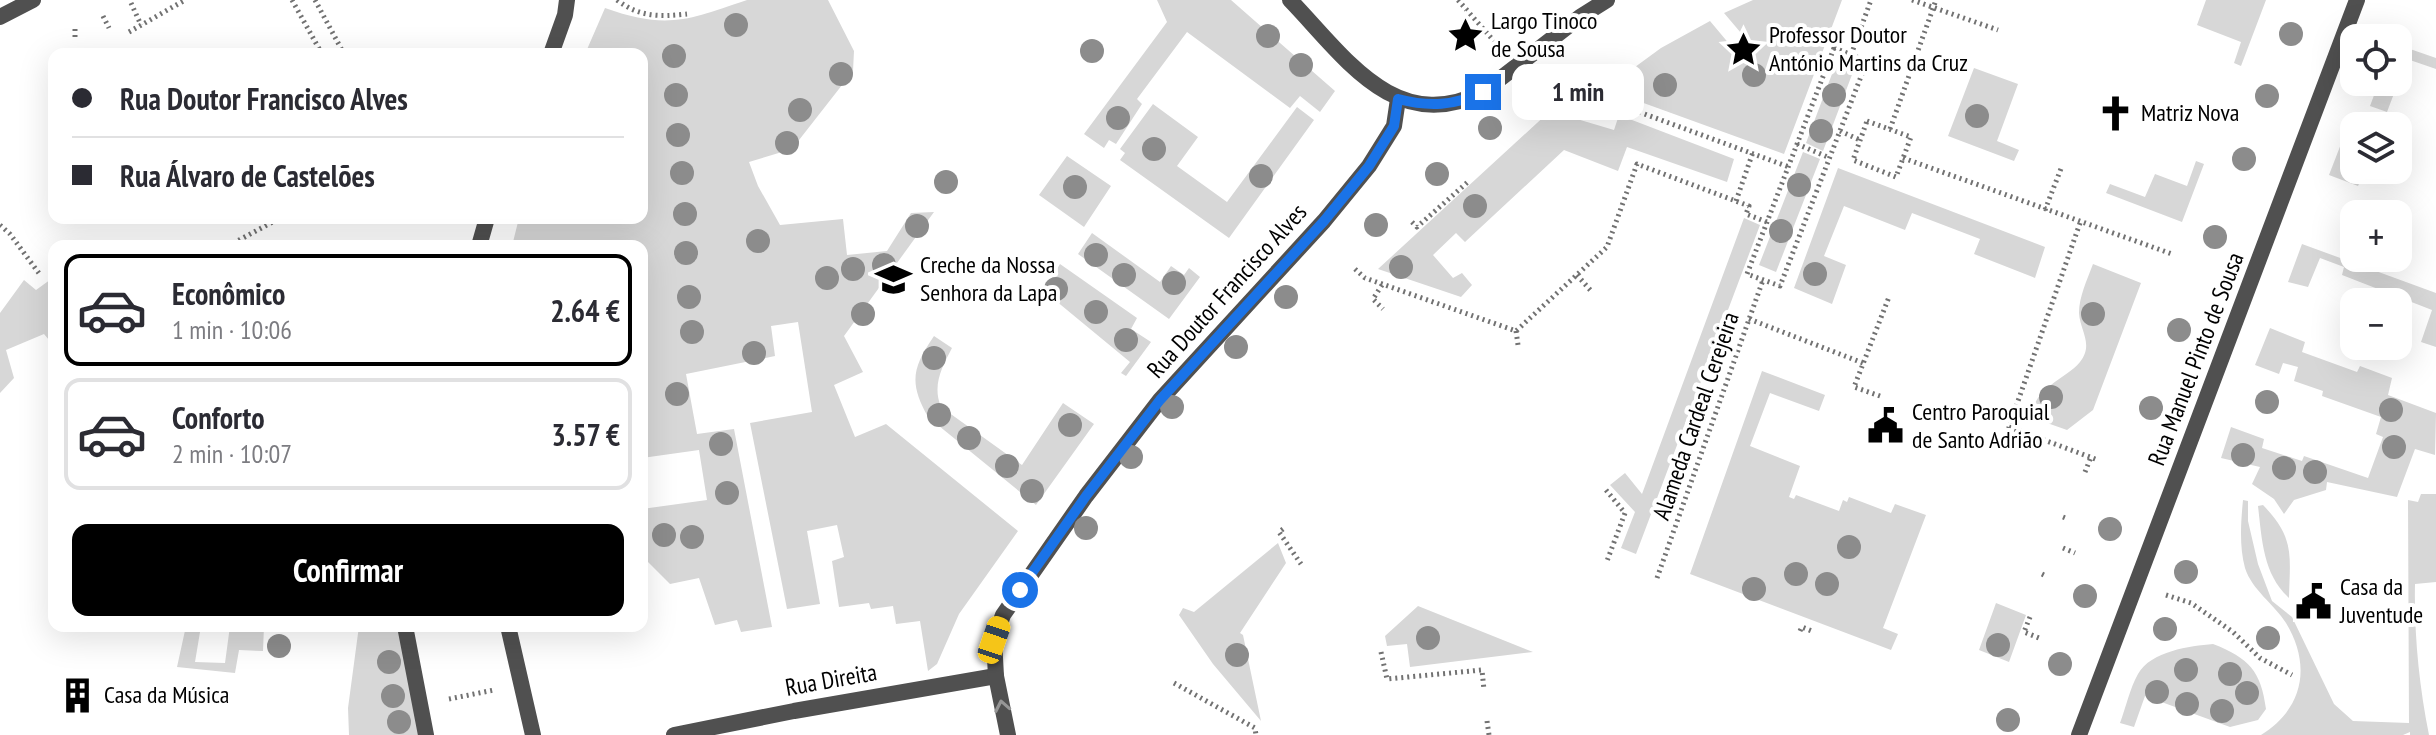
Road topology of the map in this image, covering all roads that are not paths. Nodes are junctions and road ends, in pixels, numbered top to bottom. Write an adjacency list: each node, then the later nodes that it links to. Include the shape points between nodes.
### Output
1 (33, 0): 6 (street)
2 (567, 0): 7 (street)
3 (1290, 0): 8 (street, via 1353,65)
4 (1607, 0): 8 (street, via 1483,92 1439,106)
5 (2357, 0): 16 (street, Rua Manuel Pinto de Sousa)
6 (0, 17)
7 (553, 48)
8 (1398, 99): 11 (street, Rua Doutor Francisco Alves, via 1394,126 1369,166 1160,400 1053,542 1003,615 994,640)
9 (406, 632): 12 (street)
10 (509, 632): 13 (street)
11 (996, 676): 14 (street, Rua Direita); 15 (street, Rua Doutor Francisco Alves, one-way to 11)
12 (426, 735)
13 (533, 735)
14 (674, 735)
15 (1008, 735)
16 (2079, 735)

